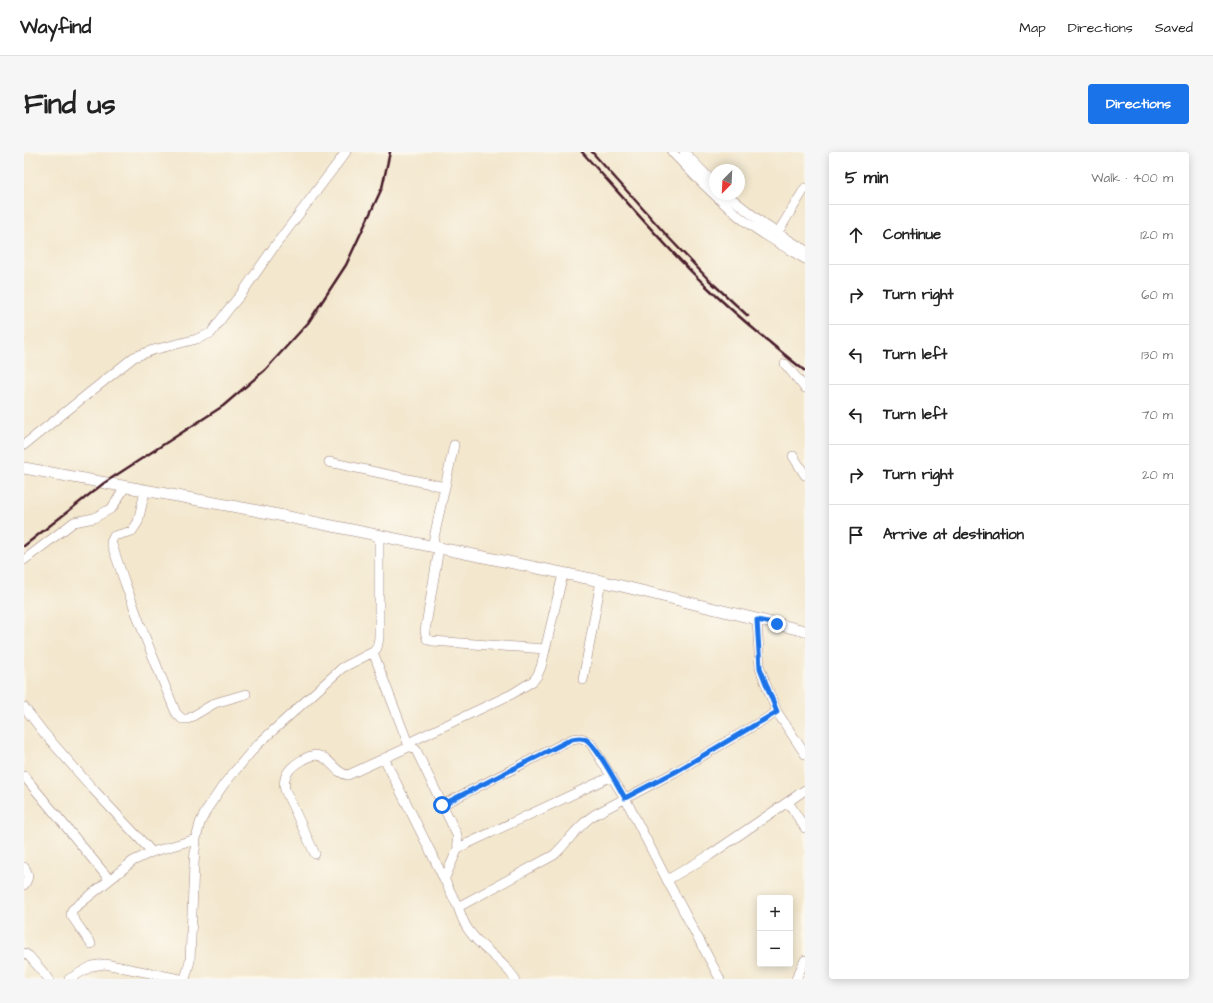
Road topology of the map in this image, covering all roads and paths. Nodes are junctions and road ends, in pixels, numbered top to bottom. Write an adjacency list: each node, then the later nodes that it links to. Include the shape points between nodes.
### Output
1 (346, 152): 12 (street, via 242,293 210,332 202,338 134,357)
2 (672, 152): 9 (street, via 700,182 741,218)
3 (684, 152): 4 (street)
4 (709, 178)
5 (805, 188): 7 (street)
6 (734, 200): 7 (street)
7 (778, 232): 8 (street)
8 (805, 250)
9 (805, 259)
10 (785, 364): 11 (street)
11 (805, 388)
12 (24, 444)
13 (454, 445): 19 (street)
14 (792, 456): 17 (street)
15 (329, 462): 19 (street)
16 (24, 468): 18 (main road)
17 (805, 475)
18 (125, 487): 20 (main road); 23 (street, via 112,508 94,518 74,522)
19 (445, 488): 22 (street)
20 (145, 491): 21 (main road); 33 (street, via 138,522 132,531 114,536 111,542 176,713 182,719 188,719 215,703)
21 (379, 535): 22 (main road); 31 (street, via 379,638 377,648)
22 (436, 547): 24 (main road); 30 (street, via 425,631 427,639)
23 (24, 560)
24 (563, 574): 25 (main road); 30 (street)
25 (601, 581): 26 (main road); 32 (street)
26 (757, 620): 27 (main road); 35 (street, via 760,668)
27 (777, 624): 28 (main road); 29 (main road)
28 (805, 624)
29 (805, 631)
30 (545, 649): 36 (street, via 539,672 533,681)
31 (373, 652): 36 (street); 46 (street, via 342,668 256,746 207,809)
32 (583, 680)
33 (246, 694)
34 (24, 706): 48 (street, via 92,788)
35 (777, 712): 37 (street); 42 (street)
36 (409, 745): 38 (street); 44 (street, via 416,750)
37 (805, 754)
38 (384, 758): 49 (street, via 348,774 341,772 322,757 313,755 288,771 284,781 285,790); 52 (street)
39 (24, 776): 51 (street)
40 (612, 776): 42 (street); 44 (street, via 592,744 578,737); 47 (street)
41 (805, 790): 43 (street)
42 (625, 798): 53 (street); 55 (street, via 588,819 554,855)
43 (788, 802): 45 (street); 53 (street)
44 (442, 805): 47 (street, via 457,835)
45 (805, 828)
46 (196, 838): 48 (street); 62 (street, via 190,962)
47 (458, 848): 52 (street)
48 (152, 852): 51 (street, via 133,861)
49 (315, 854)
50 (24, 867): 54 (street, via 28,877)
51 (109, 879): 56 (street, via 70,912)
52 (444, 880): 55 (street)
53 (667, 880): 64 (street)
54 (24, 885)
55 (458, 907): 63 (street, via 468,931 504,965)
56 (91, 944)
57 (24, 953): 59 (street, via 32,958)
58 (805, 960): 65 (street)
59 (49, 979)
60 (69, 979): 61 (street, via 92,966 105,964)
61 (180, 979)
62 (185, 979)
63 (514, 979)
64 (720, 979)
65 (796, 979)

